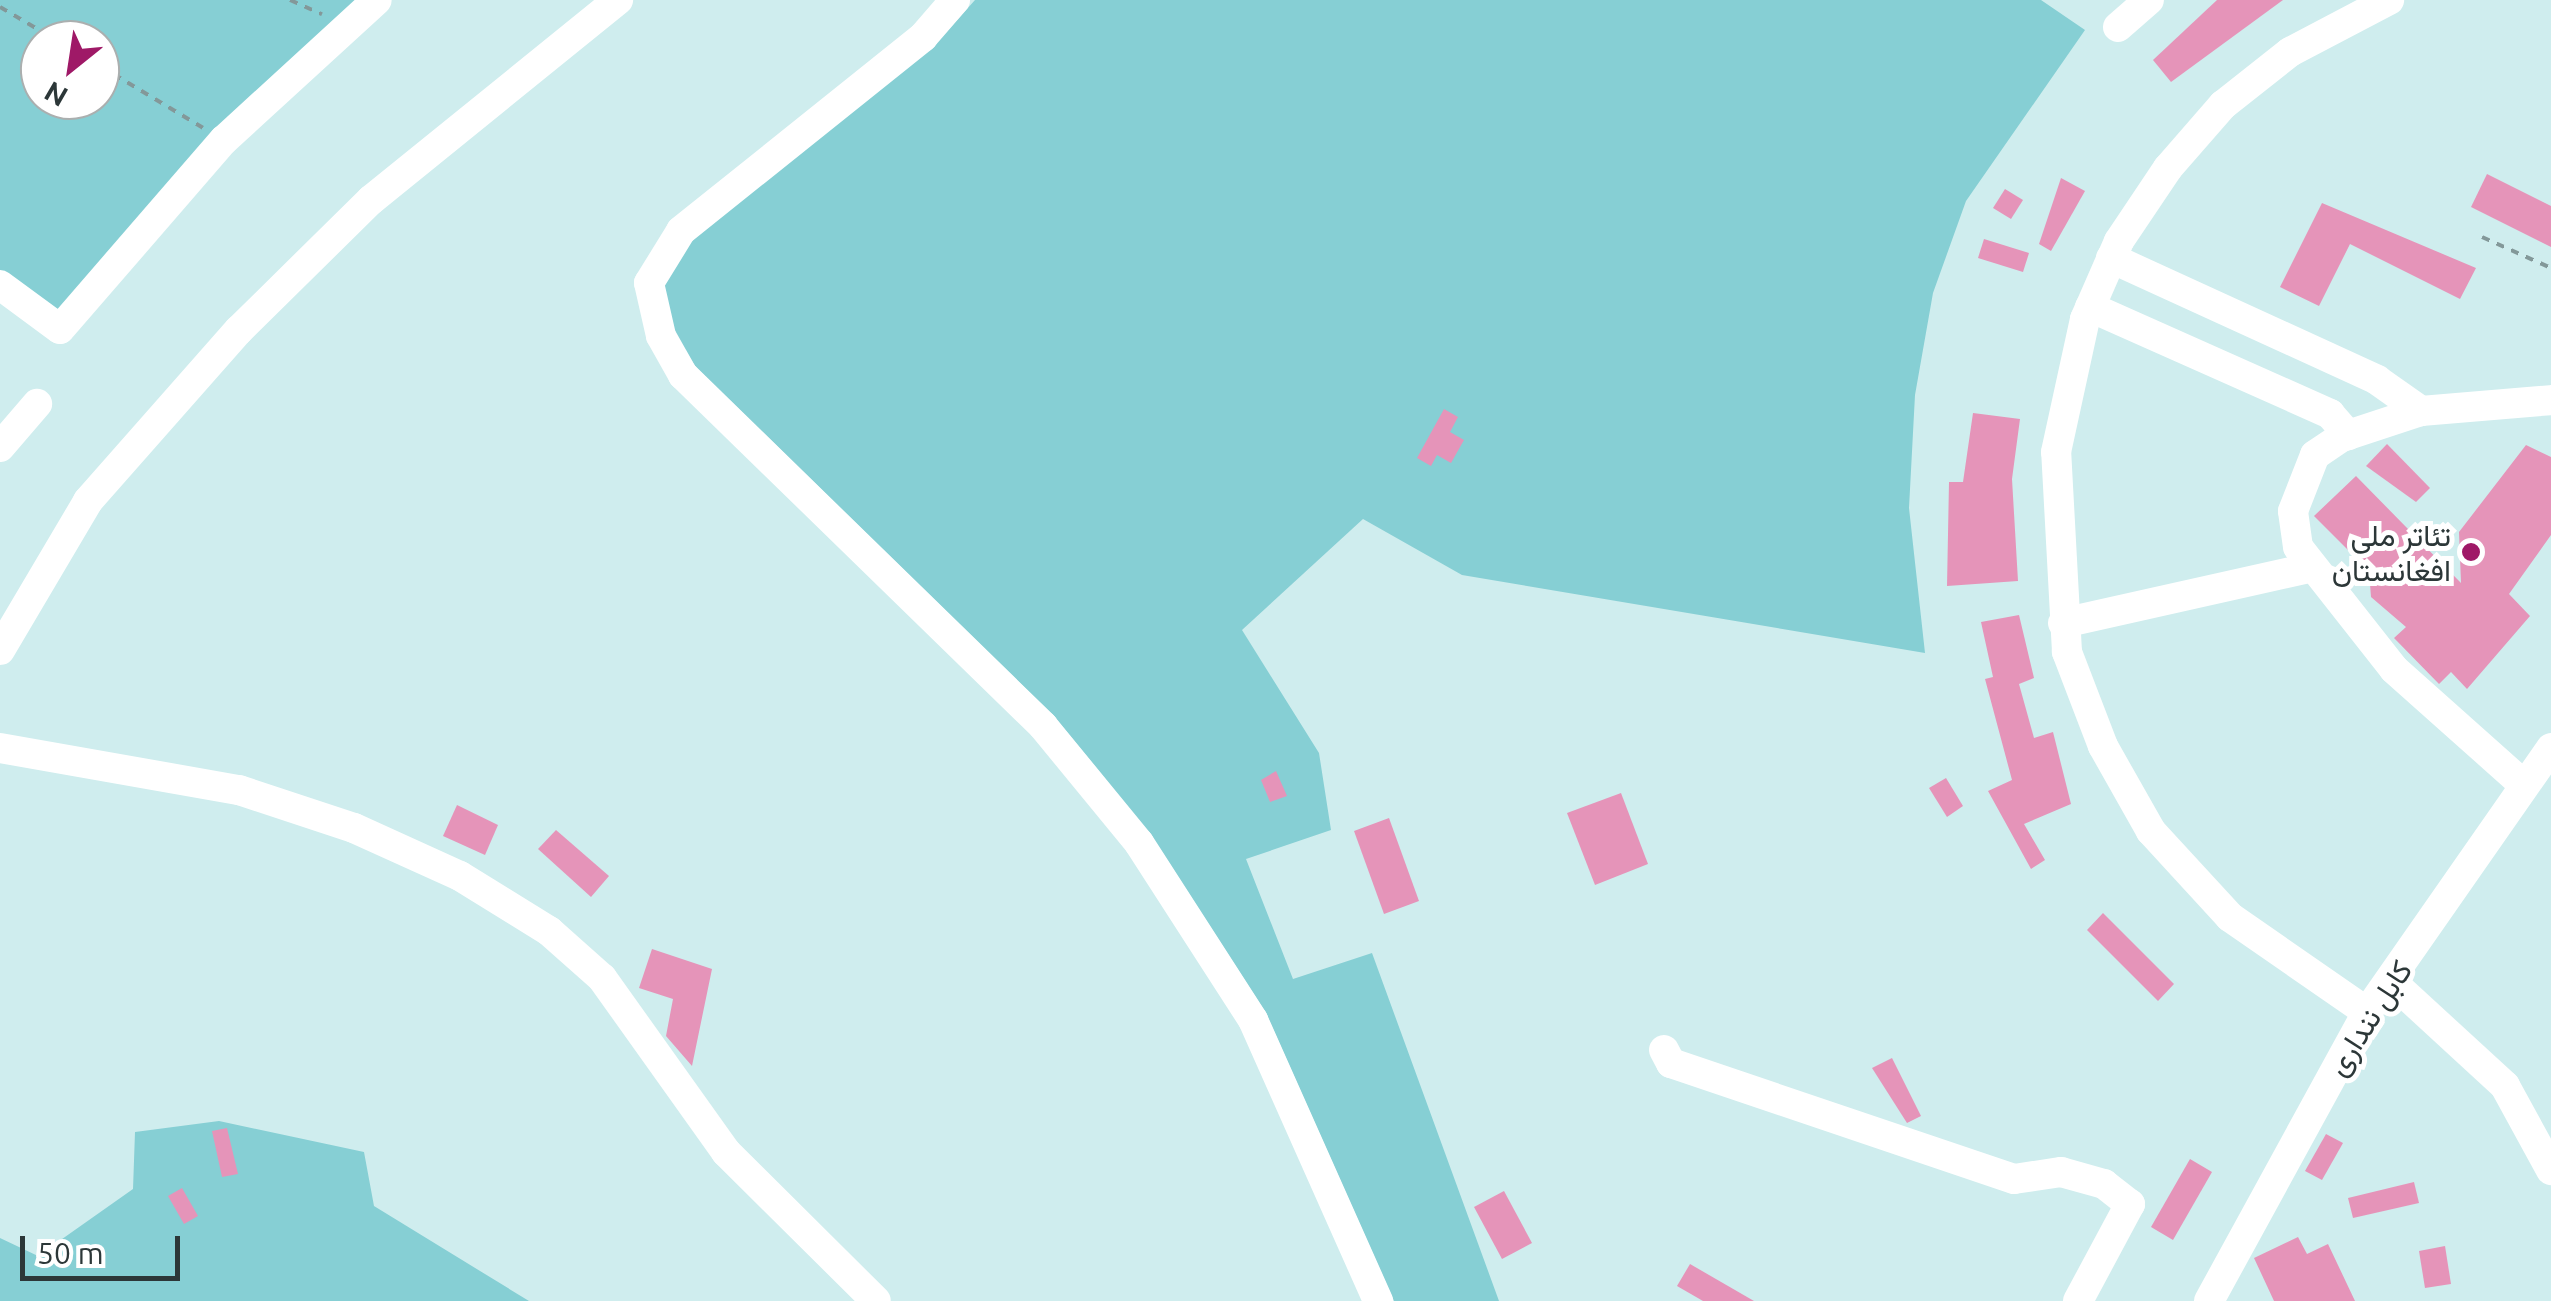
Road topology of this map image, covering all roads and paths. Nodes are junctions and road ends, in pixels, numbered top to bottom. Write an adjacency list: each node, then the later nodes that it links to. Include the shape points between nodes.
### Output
1 (290, 0): 9 (path)
2 (377, 0): 9 (street)
3 (618, 0): 25 (street, via 372,200 239,330 88,501)
4 (955, 0): 34 (street, via 923,36 681,231 649,284 661,336 683,374 1043,726 1139,844 1254,1020)
5 (2149, 0): 10 (street)
6 (2389, 0): 14 (street, via 2290,52 2223,104 2168,168)
7 (0, 7): 8 (path)
8 (22, 20)
9 (346, 25): 12 (street)
10 (2118, 28)
11 (120, 78): 12 (path)
12 (224, 140): 16 (street, via 60,329)
13 (2482, 237): 15 (path)
14 (2112, 258): 17 (street); 20 (street, via 2377,380)
15 (2551, 268)
16 (0, 285)
17 (2090, 306): 21 (street, via 2330,414); 24 (street, via 2056,452)
18 (2551, 400): 20 (street)
19 (37, 404): 22 (street)
20 (2420, 411): 21 (street)
21 (2348, 435): 23 (street, via 2315,454 2300,481 2298,546)
22 (0, 446)
23 (2313, 566): 24 (street); 28 (street, via 2394,669)
24 (2063, 623): 30 (street, via 2103,746 2151,831 2230,918)
25 (0, 650)
26 (0, 748): 33 (street, via 240,790 354,828 460,876 549,931 602,978 726,1152)
27 (2551, 748): 28 (street, کابل ننداری)
28 (2524, 785): 29 (street, کابل ننداری)
29 (2391, 981): 30 (street, کابل ننداری); 32 (street, via 2505,1086)
30 (2367, 1012): 36 (street, کابل ننداری)
31 (1664, 1050): 35 (street, via 1671,1064 2014,1179 2061,1172 2104,1184 2130,1204)
32 (2551, 1170)
33 (876, 1301)
34 (1378, 1301)
35 (2078, 1301)
36 (2210, 1301)

